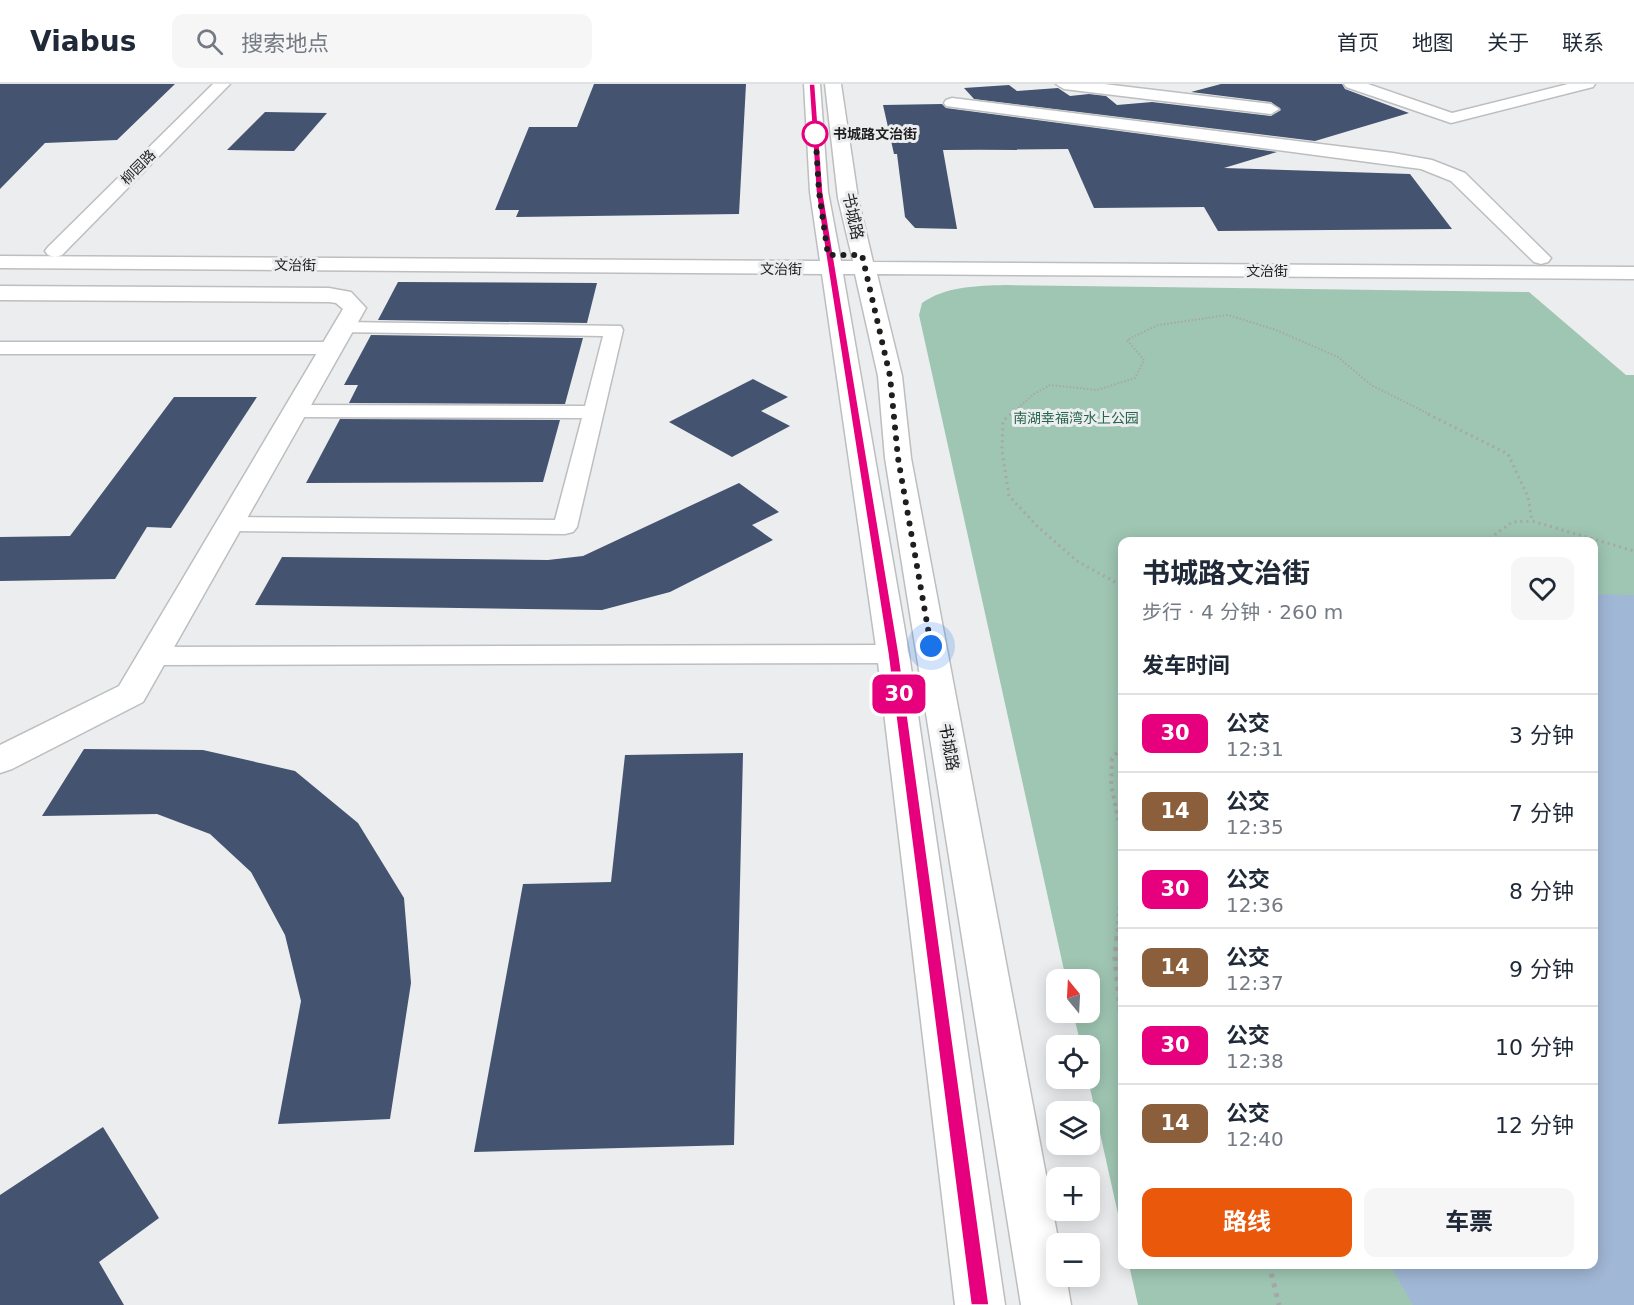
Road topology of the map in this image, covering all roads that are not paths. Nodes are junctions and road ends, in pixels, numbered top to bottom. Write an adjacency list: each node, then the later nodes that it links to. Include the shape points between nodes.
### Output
1 (222, 84): 10 (main road, 柳园路)
2 (812, 84): 14 (main road, 书城路, via 819,192)
3 (833, 84): 15 (main road, 书城路, via 848,198)
4 (1064, 84): 8 (main road)
5 (1352, 84): 6 (main road, via 1451,118)
6 (1587, 84)
7 (952, 103): 11 (main road, via 1426,164 1458,177)
8 (1271, 109)
9 (0, 250): 10 (main road, 文治街)
10 (55, 251): 14 (main road, 文治街)
11 (1541, 258): 12 (main road, 文治街); 15 (main road, 文治街)
12 (1634, 259)
13 (0, 262): 14 (main road, 文治街)
14 (829, 262): 15 (main road, 文治街); 23 (main road, 书城路)
15 (864, 262): 16 (main road, 文治街); 27 (main road, 书城路, via 890,376 898,458)
16 (1634, 273)
17 (0, 293): 18 (main road, via 329,295 343,297 355,308)
18 (337, 338): 19 (street); 20 (main road); 21 (street, via 614,330)
19 (3, 350)
20 (295, 411): 21 (street); 22 (main road)
21 (593, 412): 22 (street, via 565,527)
22 (230, 524): 24 (main road)
23 (893, 654): 24 (street); 26 (main road, 书城路)
24 (153, 656): 25 (main road, via 131,694)
25 (0, 760)
26 (980, 1305)
27 (1046, 1305)

